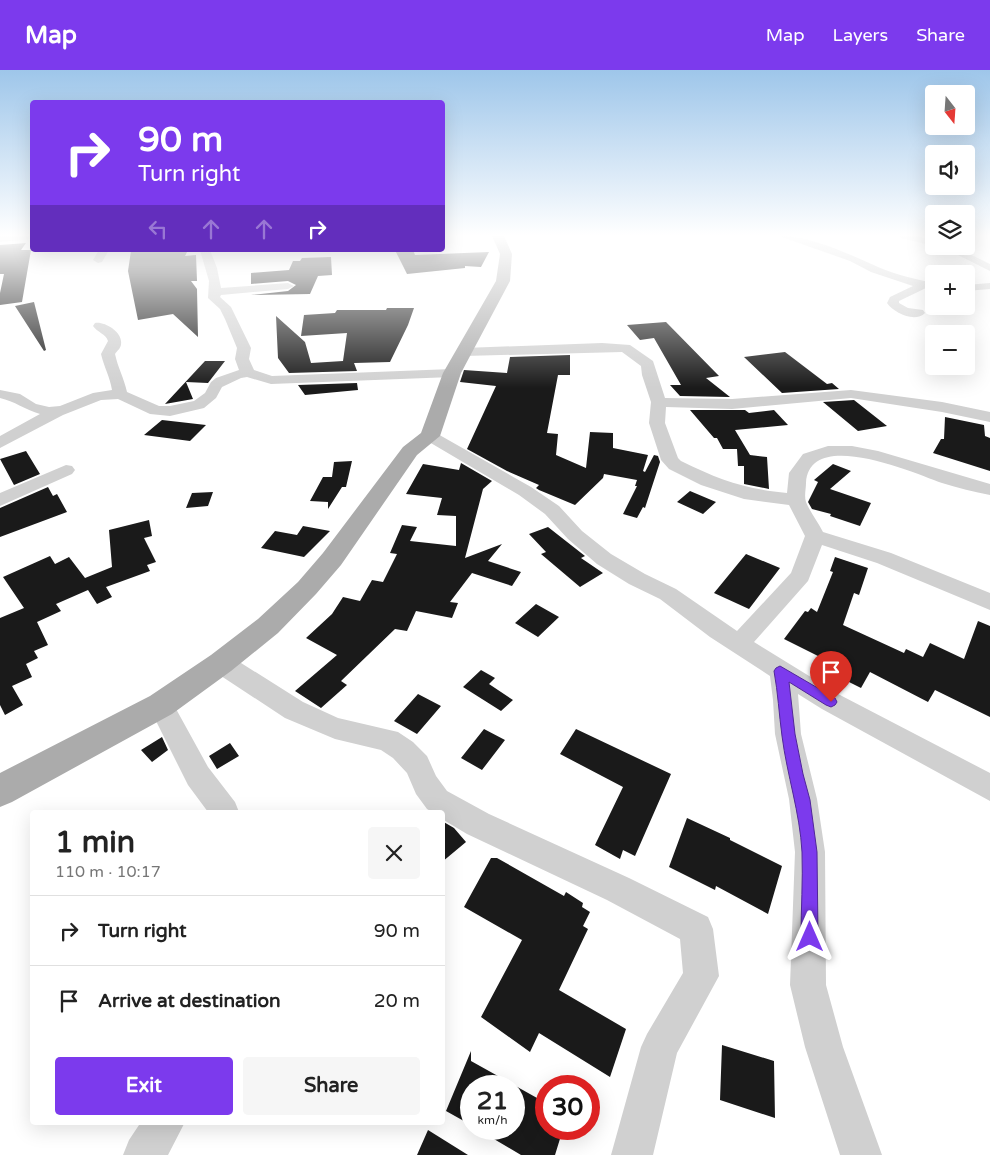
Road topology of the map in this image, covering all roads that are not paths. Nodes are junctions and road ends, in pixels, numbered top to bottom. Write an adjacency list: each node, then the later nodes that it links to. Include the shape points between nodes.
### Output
1 (216, 287): 5 (street)
2 (281, 287): 5 (street)
3 (500, 287): 8 (main road)
4 (921, 287): 6 (street, via 899,296 893,303 906,312)
5 (217, 292): 9 (street, via 214,298 232,319 244,348 242,359)
6 (919, 313)
7 (100, 326): 11 (street, via 116,342 108,354 118,377)
8 (458, 363): 9 (street, via 270,380); 12 (street, via 594,347 624,348 648,364); 15 (main road)
9 (248, 373): 11 (street, via 222,381 206,399 183,409 156,411)
10 (0, 394): 13 (street, via 15,397 31,407)
11 (120, 394): 13 (street, via 98,396)
12 (659, 402): 14 (street, via 732,404 851,394); 20 (street, via 657,423 670,460 675,465 707,481 751,495)
13 (58, 411): 16 (street)
14 (990, 417)
15 (430, 436): 23 (street, via 525,490 552,510 604,559 668,594); 24 (main road, via 410,450 332,559 307,588)
16 (0, 443)
17 (66, 470): 19 (street)
18 (990, 490): 20 (street, via 875,454 837,450 803,461 798,472)
19 (0, 500)
20 (796, 500): 21 (street)
21 (815, 536): 22 (street, via 884,558); 23 (street, via 800,576)
22 (990, 602)
23 (739, 644): 25 (street)
24 (222, 664): 26 (main road); 32 (street, via 294,710 335,728 388,740 417,765 437,800 478,824 696,929 701,976 660,1047)
25 (780, 671): 27 (street); 33 (street, via 810,852 808,985 824,1047)
26 (161, 705): 28 (main road); 29 (street, via 198,776)
27 (990, 788)
28 (0, 790)
29 (224, 810)
30 (163, 1125): 31 (street)
31 (144, 1155)
32 (632, 1155)
33 (861, 1155)

